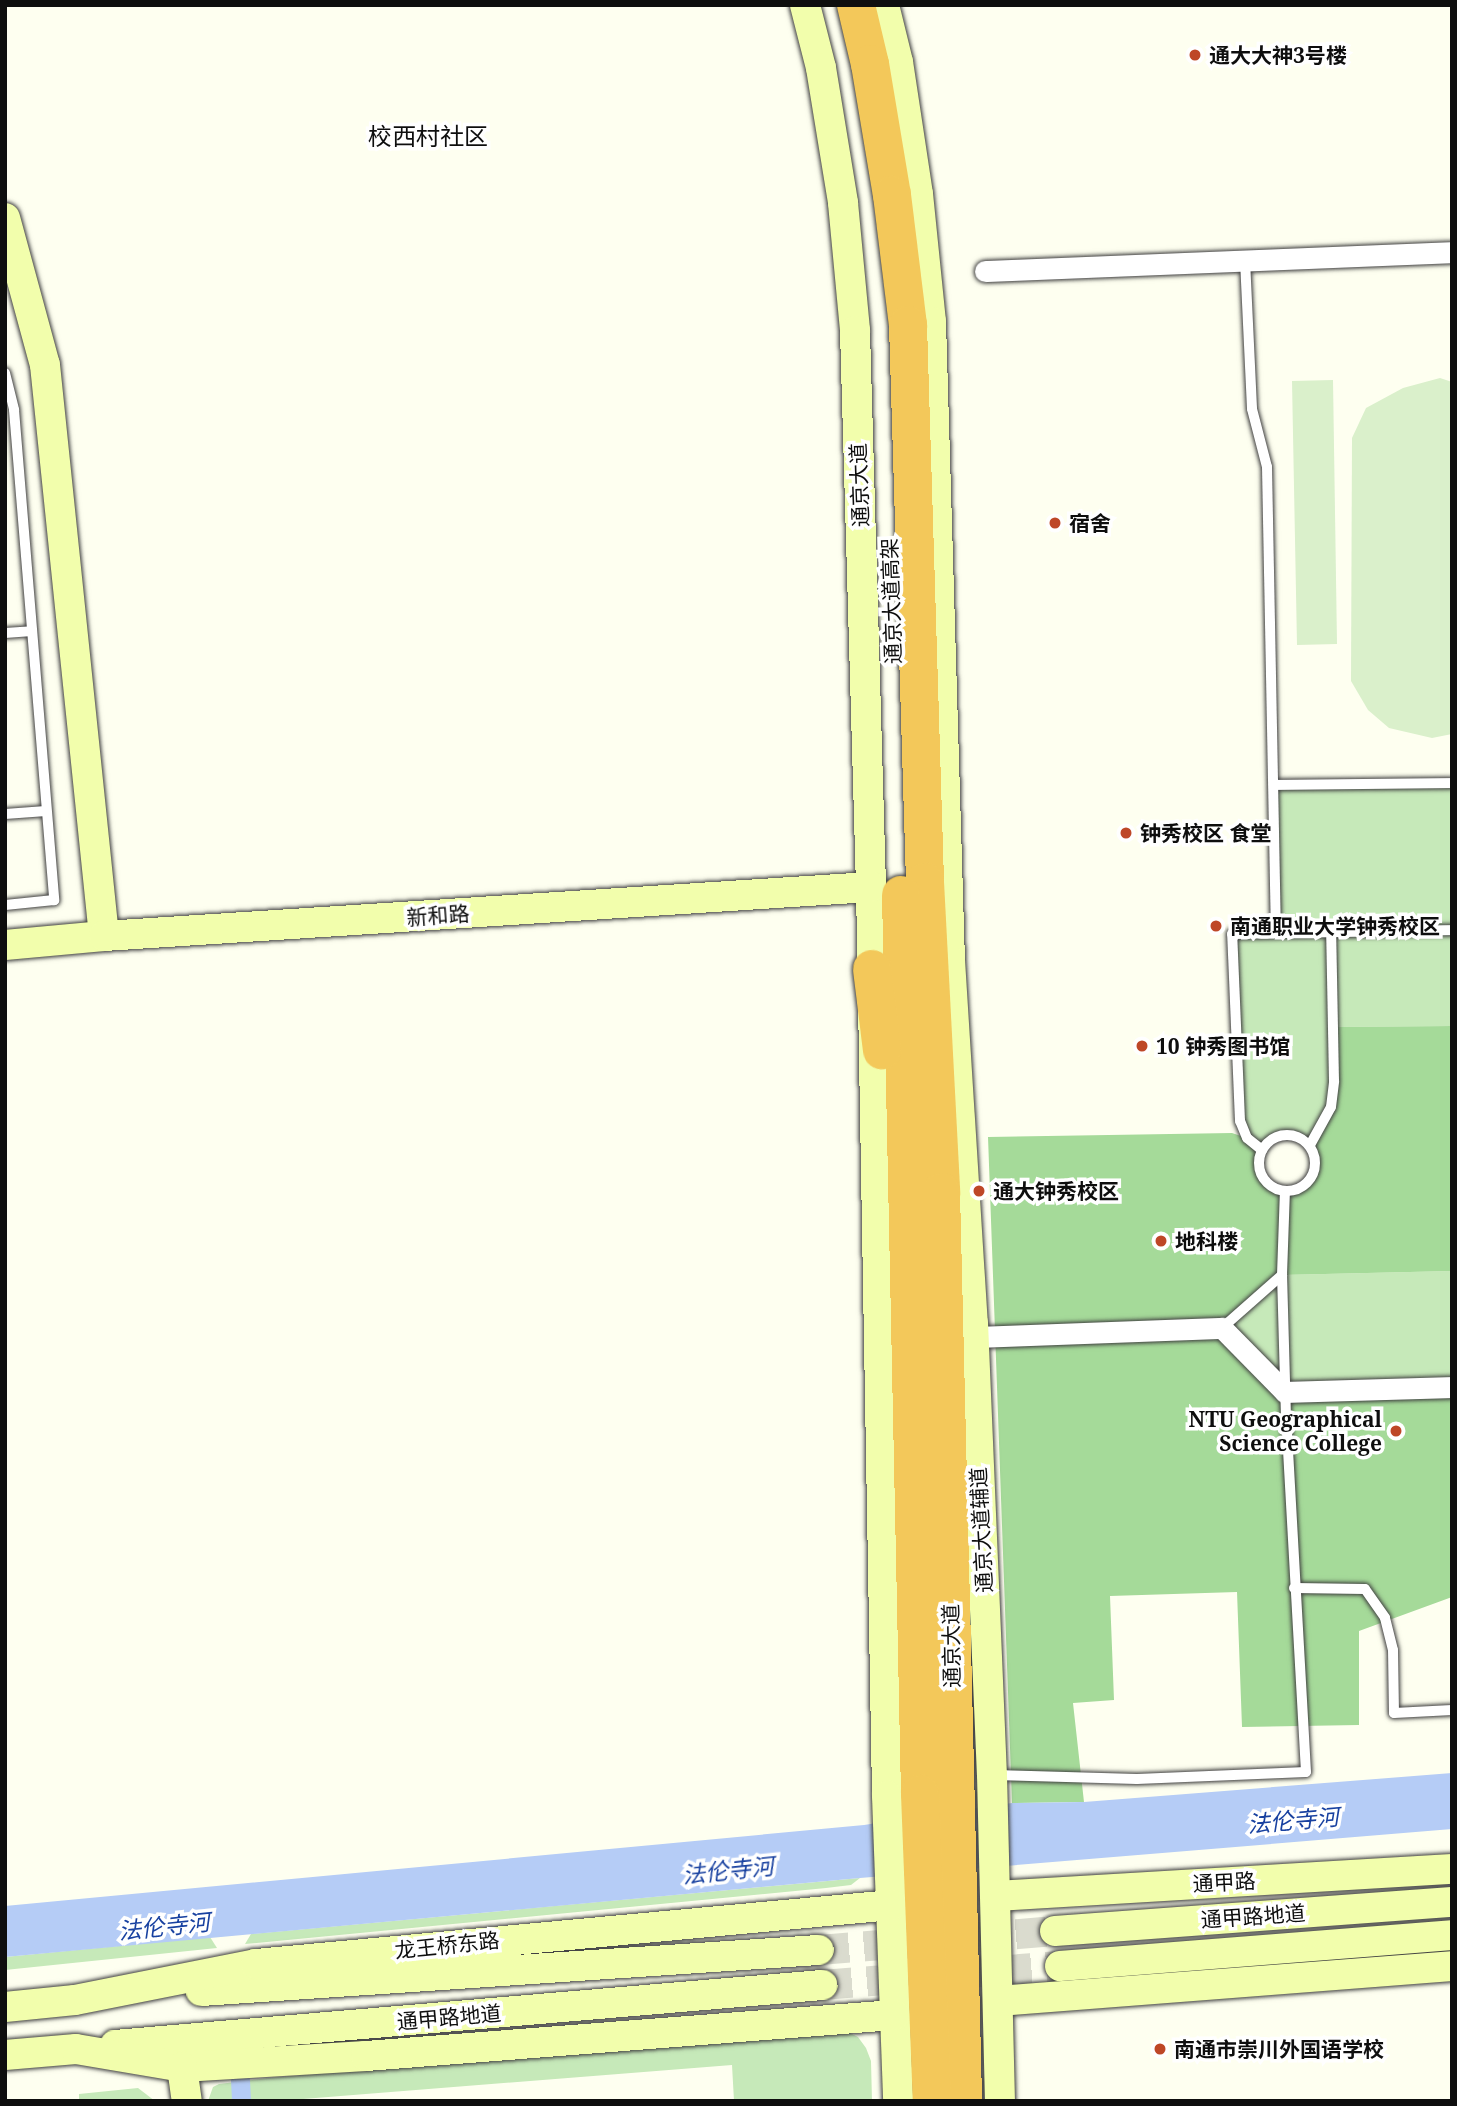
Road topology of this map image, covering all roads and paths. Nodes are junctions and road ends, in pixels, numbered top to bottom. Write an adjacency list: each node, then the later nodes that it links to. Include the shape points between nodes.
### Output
1 (805, 5): 18 (main road, 通京大道, via 821,68 843,202 855,331)
2 (831, 5): 13 (highway, 通京大道高架, via 847,68 869,199)
3 (856, 5): 13 (highway, 通京大道高架, via 890,182 908,325)
4 (884, 5): 25 (main road, via 898,62 916,180 931,322)
5 (5, 218): 23 (main road, via 45,365)
6 (1452, 252): 7 (street)
7 (1245, 260): 8 (street); 15 (lane, via 1252,409 1267,467)
8 (985, 271)
9 (5, 373): 10 (lane)
10 (10, 411): 11 (lane)
11 (32, 631): 12 (lane); 16 (lane)
12 (5, 633)
13 (907, 704): 30 (highway, 通京大道高架)
14 (1452, 783): 15 (lane)
15 (1274, 785): 22 (lane)
16 (46, 811): 17 (lane); 19 (lane, via 54,900)
17 (5, 814)
18 (871, 887): 23 (main road, 新和路); 26 (main road, 通京大道)
19 (5, 905)
20 (1452, 930): 21 (lane)
21 (1331, 931): 22 (lane); 27 (lane, via 1331,1107)
22 (1276, 933): 28 (lane, via 1232,934 1240,1121 1247,1138)
23 (104, 936): 24 (main road, 新和路)
24 (5, 946)
25 (950, 961): 30 (highway); 33 (main road, 通京大道辅道)
26 (872, 969): 30 (highway, via 891,1114); 39 (main road)
27 (1310, 1145): 28 (lane, via 1302,1138 1284,1135); 29 (lane, via 1315,1171 1303,1186)
28 (1262, 1150): 29 (lane, via 1259,1168 1263,1177)
29 (1285, 1191): 31 (lane)
30 (924, 1196): 39 (highway, 通京大道)
31 (1282, 1275): 32 (lane); 35 (lane)
32 (1222, 1328): 33 (street); 35 (street)
33 (973, 1337): 38 (main road, 通京大道辅道)
34 (1452, 1387): 35 (street)
35 (1285, 1392): 36 (lane)
36 (1294, 1588): 37 (lane, via 1365,1589 1385,1618 1390,1639 1394,1713); 38 (lane, via 1306,1772)
37 (1452, 1710)
38 (992, 1782): 41 (main road, 通京大道辅道)
39 (920, 1794): 41 (highway, 通京大道)
40 (1452, 1869): 41 (main road, 通甲路)
41 (943, 1891): 49 (main road, 龙王桥东路, via 256,1964); 50 (main road, 通京大道辅道); 52 (main road, 通京大道辅道); 58 (highway, 通京大道); 59 (highway, 通京大道)
42 (1452, 1902): 43 (main road, 通甲路地道)
43 (1055, 1931)
44 (1452, 1935): 46 (main road, 通甲路地道)
45 (819, 1950): 49 (main road, 通甲路地道)
46 (1060, 1966)
47 (1452, 1966): 50 (main road)
48 (822, 1985): 53 (main road, 通甲路地道)
49 (75, 2000): 51 (main road, 龙王桥东路)
50 (998, 2001): 60 (main road, 通京大道辅道)
51 (5, 2007)
52 (894, 2015): 55 (main road); 57 (main road, 通京大道辅道)
53 (76, 2049): 54 (main road); 55 (main road)
54 (5, 2055)
55 (182, 2067): 56 (main road)
56 (187, 2101)
57 (898, 2101)
58 (932, 2101)
59 (963, 2101)
60 (1000, 2101)

